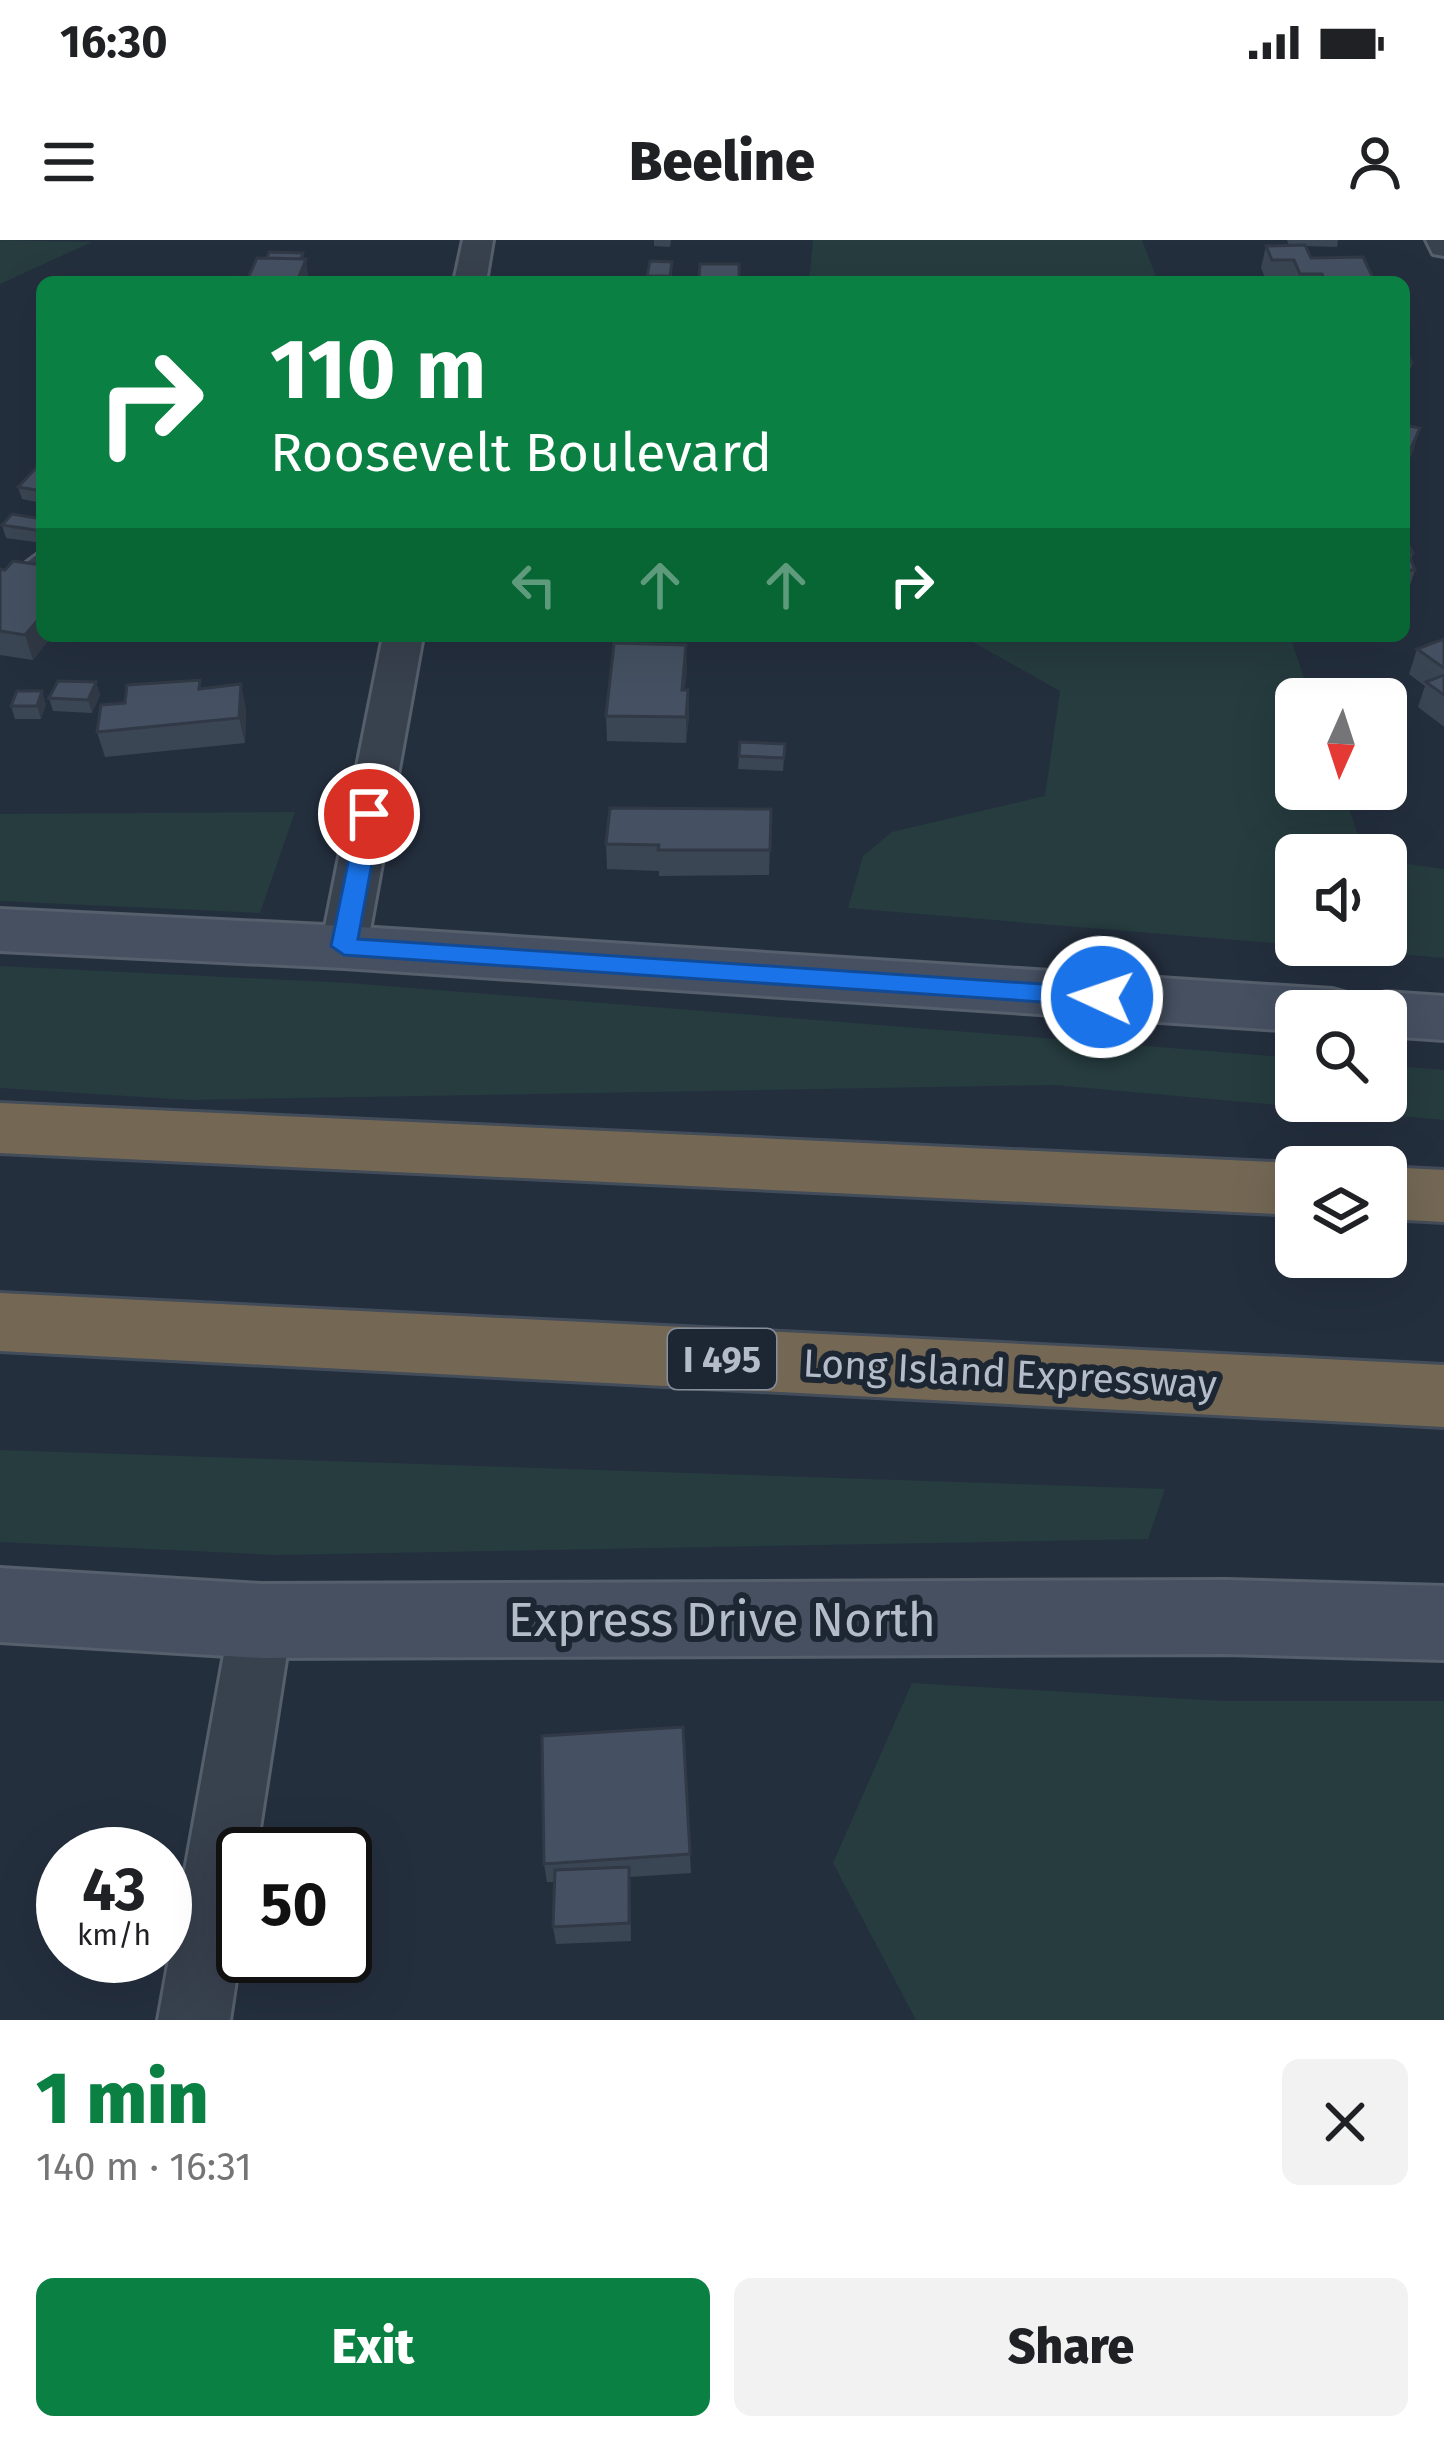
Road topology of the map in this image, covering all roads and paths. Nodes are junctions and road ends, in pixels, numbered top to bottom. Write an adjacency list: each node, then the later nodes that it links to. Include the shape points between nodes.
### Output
1 (478, 240): 2 (street)
2 (471, 276)
3 (402, 642): 5 (street)
4 (0, 930): 5 (main road)
5 (344, 946): 6 (main road)
6 (1275, 1007)
7 (1407, 1015): 8 (main road)
8 (1444, 1018)
9 (0, 1128): 10 (highway)
10 (1275, 1188)
11 (1407, 1194): 12 (highway)
12 (1444, 1196)
13 (0, 1322): 14 (highway, Long Island Expressway / I 495)
14 (1444, 1396)
15 (0, 1605): 16 (main road, Express Drive North)
16 (261, 1621): 17 (main road, Express Drive North); 18 (street)
17 (1444, 1623)
18 (194, 2020)

